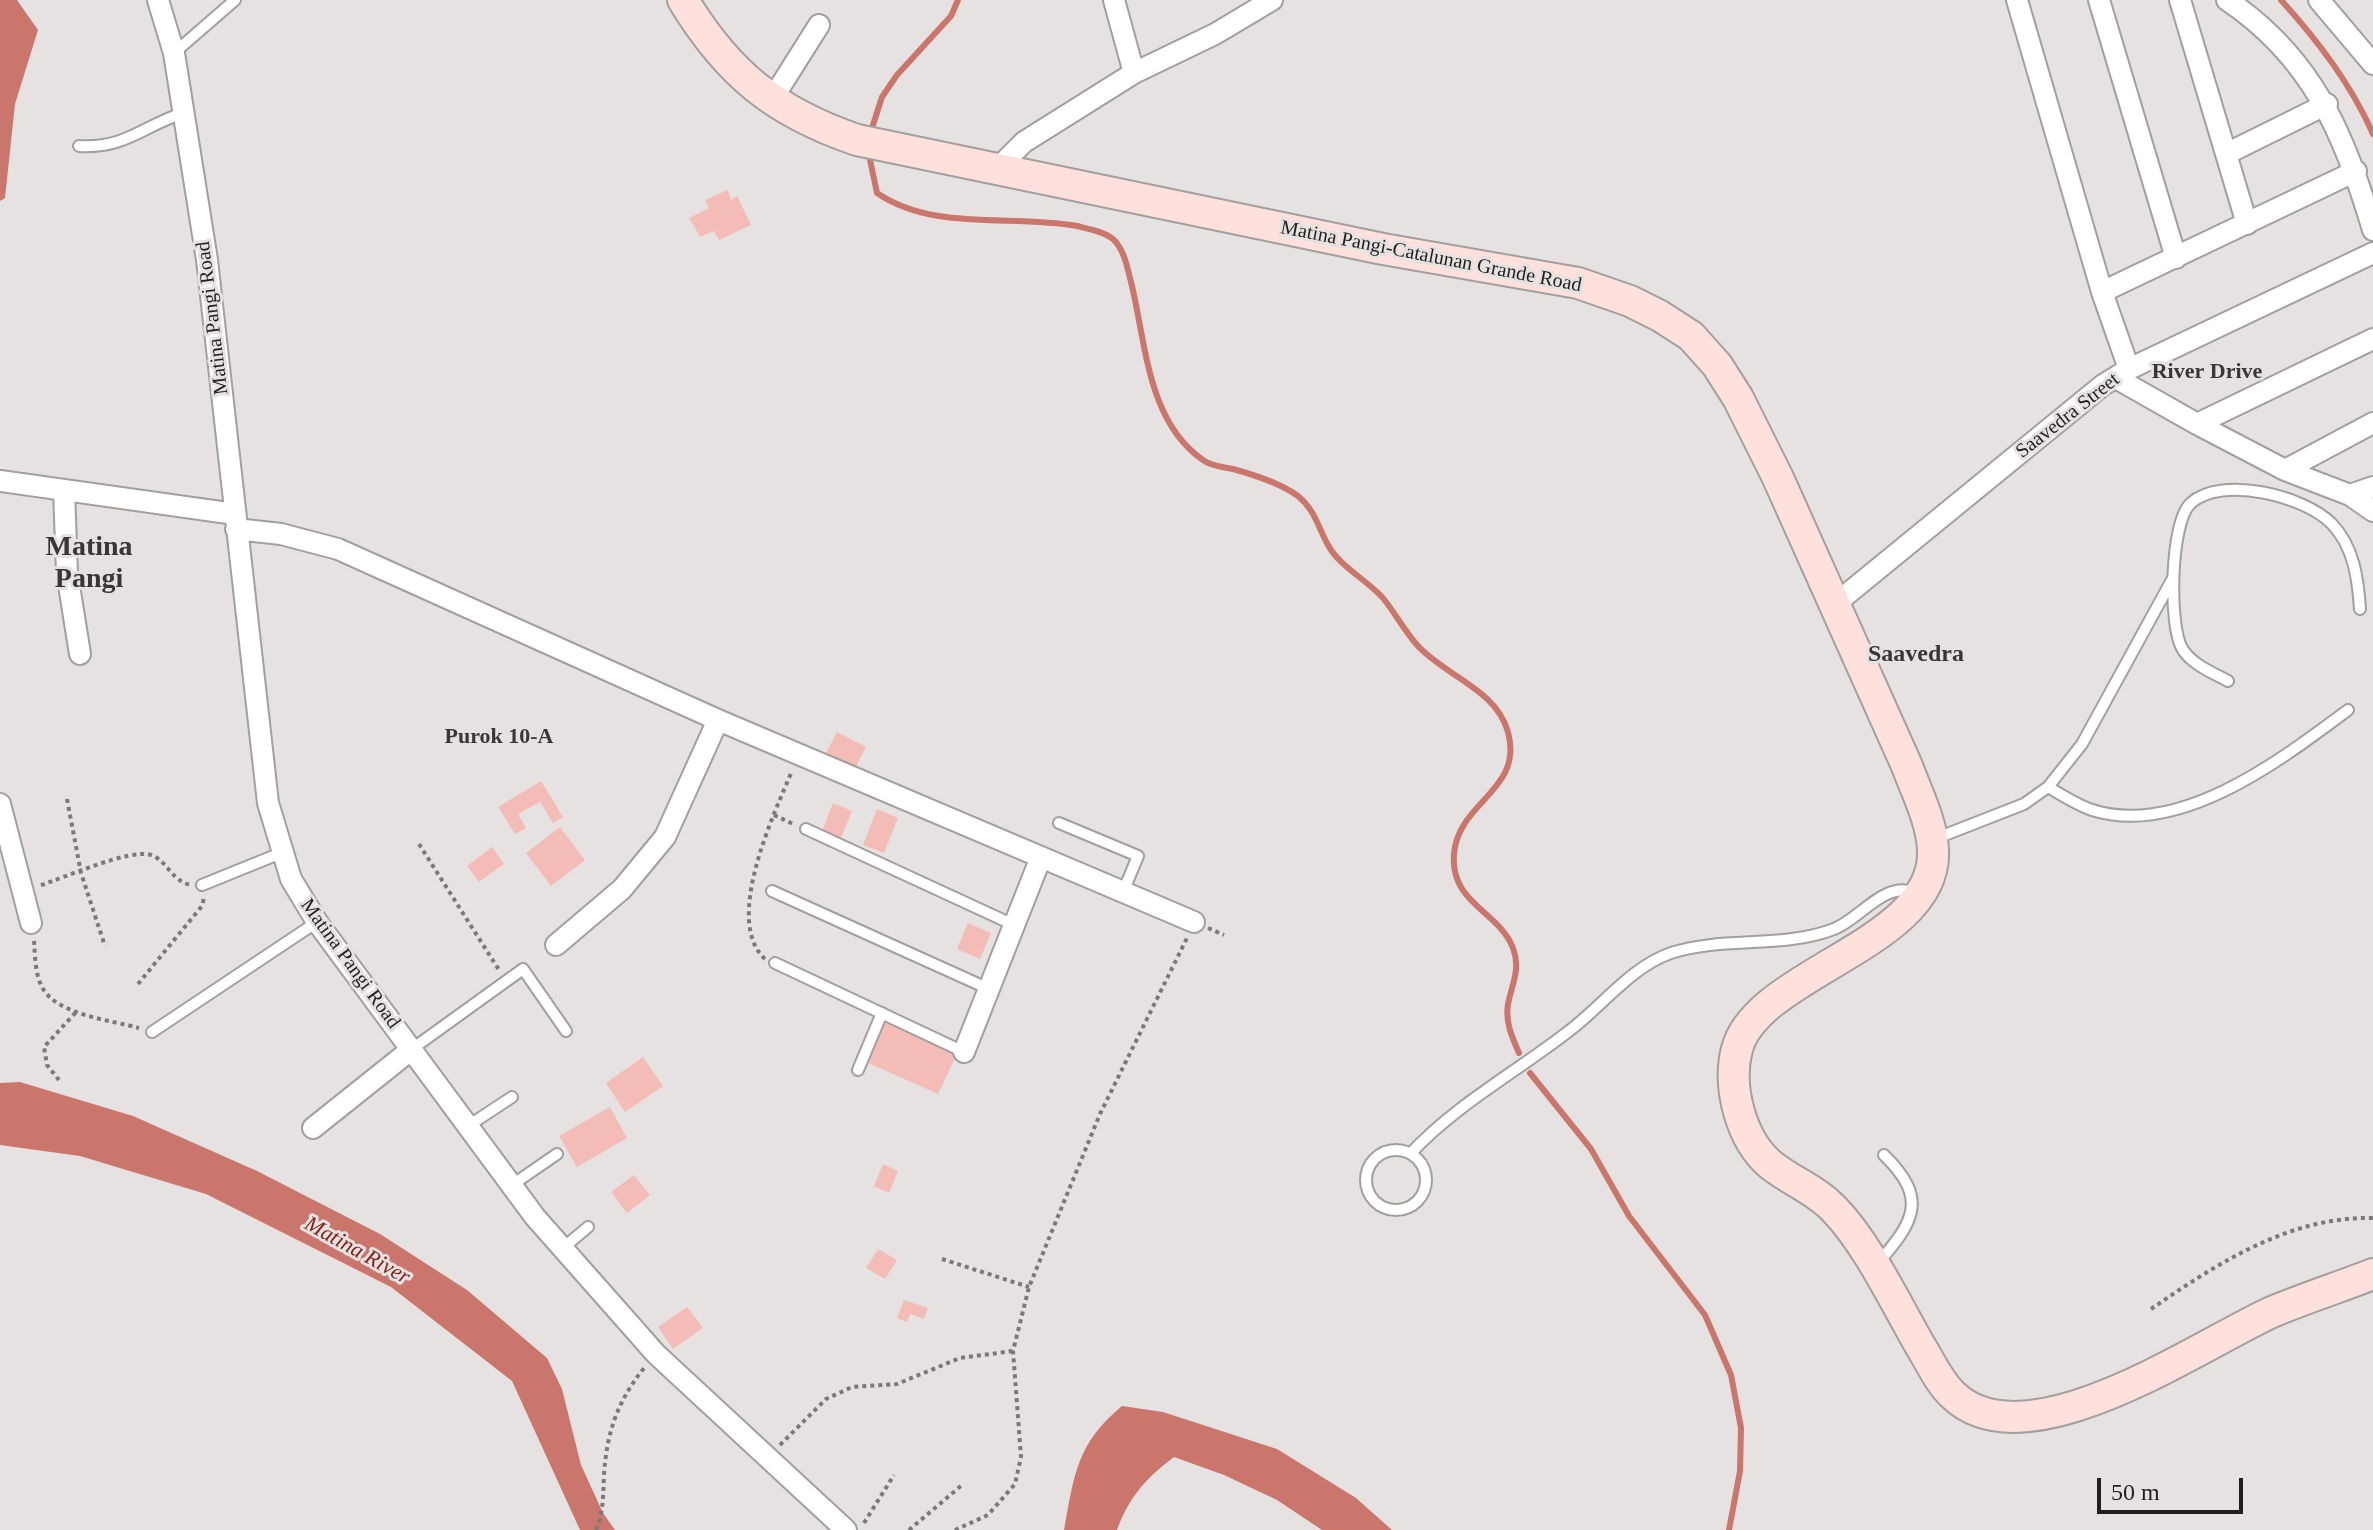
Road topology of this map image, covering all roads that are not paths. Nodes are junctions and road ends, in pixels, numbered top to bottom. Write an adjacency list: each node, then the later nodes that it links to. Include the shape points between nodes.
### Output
1 (158, 0): 12 (street, Matina Pangi Road)
2 (235, 0): 12 (lane)
3 (683, 0): 15 (street, Matina Pangi-Catalunan Grande Road, via 722,56)
4 (1114, 0): 14 (street)
5 (1272, 0): 14 (street)
6 (2017, 0): 26 (street)
7 (2099, 0): 25 (street)
8 (2180, 0): 19 (street)
9 (2227, 0): 16 (street, via 2288,52)
10 (2319, 0): 13 (street)
11 (819, 25): 15 (street)
12 (174, 53): 17 (street, Matina Pangi Road)
13 (2373, 64)
14 (1134, 73): 20 (street, via 1024,142)
15 (771, 101): 20 (street, Matina Pangi-Catalunan Grande Road, via 857,140)
16 (2327, 104): 19 (street); 21 (street)
17 (185, 112): 18 (lane, via 129,140 103,148); 37 (street, Matina Pangi Road)
18 (79, 146)
19 (2226, 154): 22 (street)
20 (998, 168): 39 (street, Matina Pangi-Catalunan Grande Road, via 1383,249 1578,283 1660,316 1691,336 1738,398)
21 (2356, 171): 22 (street); 23 (street)
22 (2247, 224): 25 (street)
23 (2373, 230)
24 (2373, 253): 28 (street, Saavedra Street)
25 (2176, 258): 26 (street)
26 (2102, 292): 28 (street)
27 (2373, 339): 30 (street)
28 (2122, 374): 30 (street); 39 (street, Saavedra Street)
29 (2373, 423): 31 (street)
30 (2197, 424): 31 (street)
31 (2285, 470): 35 (street)
32 (0, 481): 34 (street)
33 (2373, 487): 35 (street)
34 (64, 490): 37 (street); 41 (street, via 67,573)
35 (2350, 495): 36 (street)
36 (2373, 511)
37 (236, 521): 44 (street, via 338,549); 50 (street, Matina Pangi Road, via 268,803)
38 (2174, 576): 40 (lane, via 2178,525 2189,504 2213,490 2250,490 2303,504 2332,523 2348,547); 42 (lane, via 2176,635 2184,652); 45 (lane, via 2082,744)
39 (1835, 604): 49 (street, Matina Pangi-Catalunan Grande Road, via 1907,766)
40 (2360, 609)
41 (80, 654)
42 (2228, 681)
43 (2348, 710): 45 (lane, via 2237,785 2182,807 2115,814 2091,810)
44 (718, 720): 51 (street); 60 (street, via 665,837 622,889)
45 (2048, 787): 49 (lane, via 2024,804)
46 (0, 804): 58 (street)
47 (1059, 823): 54 (lane, via 1138,856)
48 (806, 829): 59 (lane)
49 (1932, 840): 55 (street, Matina Pangi-Catalunan Grande Road, via 1933,865)
50 (281, 853): 52 (lane); 56 (street, Matina Pangi Road)
51 (1041, 857): 54 (street); 59 (street)
52 (202, 885)
53 (772, 891): 62 (lane)
54 (1123, 892): 57 (street)
55 (1918, 894): 72 (lane, via 1887,893 1849,922 1817,935 1712,944 1648,964 1565,1035 1443,1122); 78 (street, Matina Pangi-Catalunan Grande Road, via 1864,945 1763,1008 1743,1032 1734,1065 1738,1105 1755,1148 1834,1209)
56 (317, 922): 65 (lane); 66 (street, Matina Pangi Road)
57 (1194, 922)
58 (31, 923)
59 (1014, 925): 62 (street)
60 (556, 945)
61 (775, 963): 63 (lane)
62 (989, 989): 67 (street)
63 (882, 1013): 67 (lane); 68 (lane)
64 (566, 1031): 66 (lane, via 523,969)
65 (152, 1032)
66 (412, 1049): 70 (street, Matina Pangi Road); 71 (street)
67 (964, 1052)
68 (858, 1070)
69 (512, 1097): 70 (lane)
70 (468, 1126): 75 (street, Matina Pangi Road)
71 (313, 1128)
72 (1411, 1153): 72 (lane, via 1388,1150 1370,1165 1367,1188 1381,1207 1405,1209 1423,1195 1426,1171)
73 (557, 1154): 75 (lane)
74 (1884, 1155): 78 (lane, via 1911,1188 1912,1206 1908,1227)
75 (512, 1185): 77 (street, Matina Pangi Road)
76 (588, 1227): 77 (lane)
77 (563, 1248): 80 (street, Matina Pangi Road, via 656,1354)
78 (1874, 1267): 79 (street, Matina Pangi-Catalunan Grande Road, via 1942,1382 1964,1404 1998,1416 2028,1416 2097,1399 2273,1312)
79 (2373, 1274)
80 (846, 1530)

